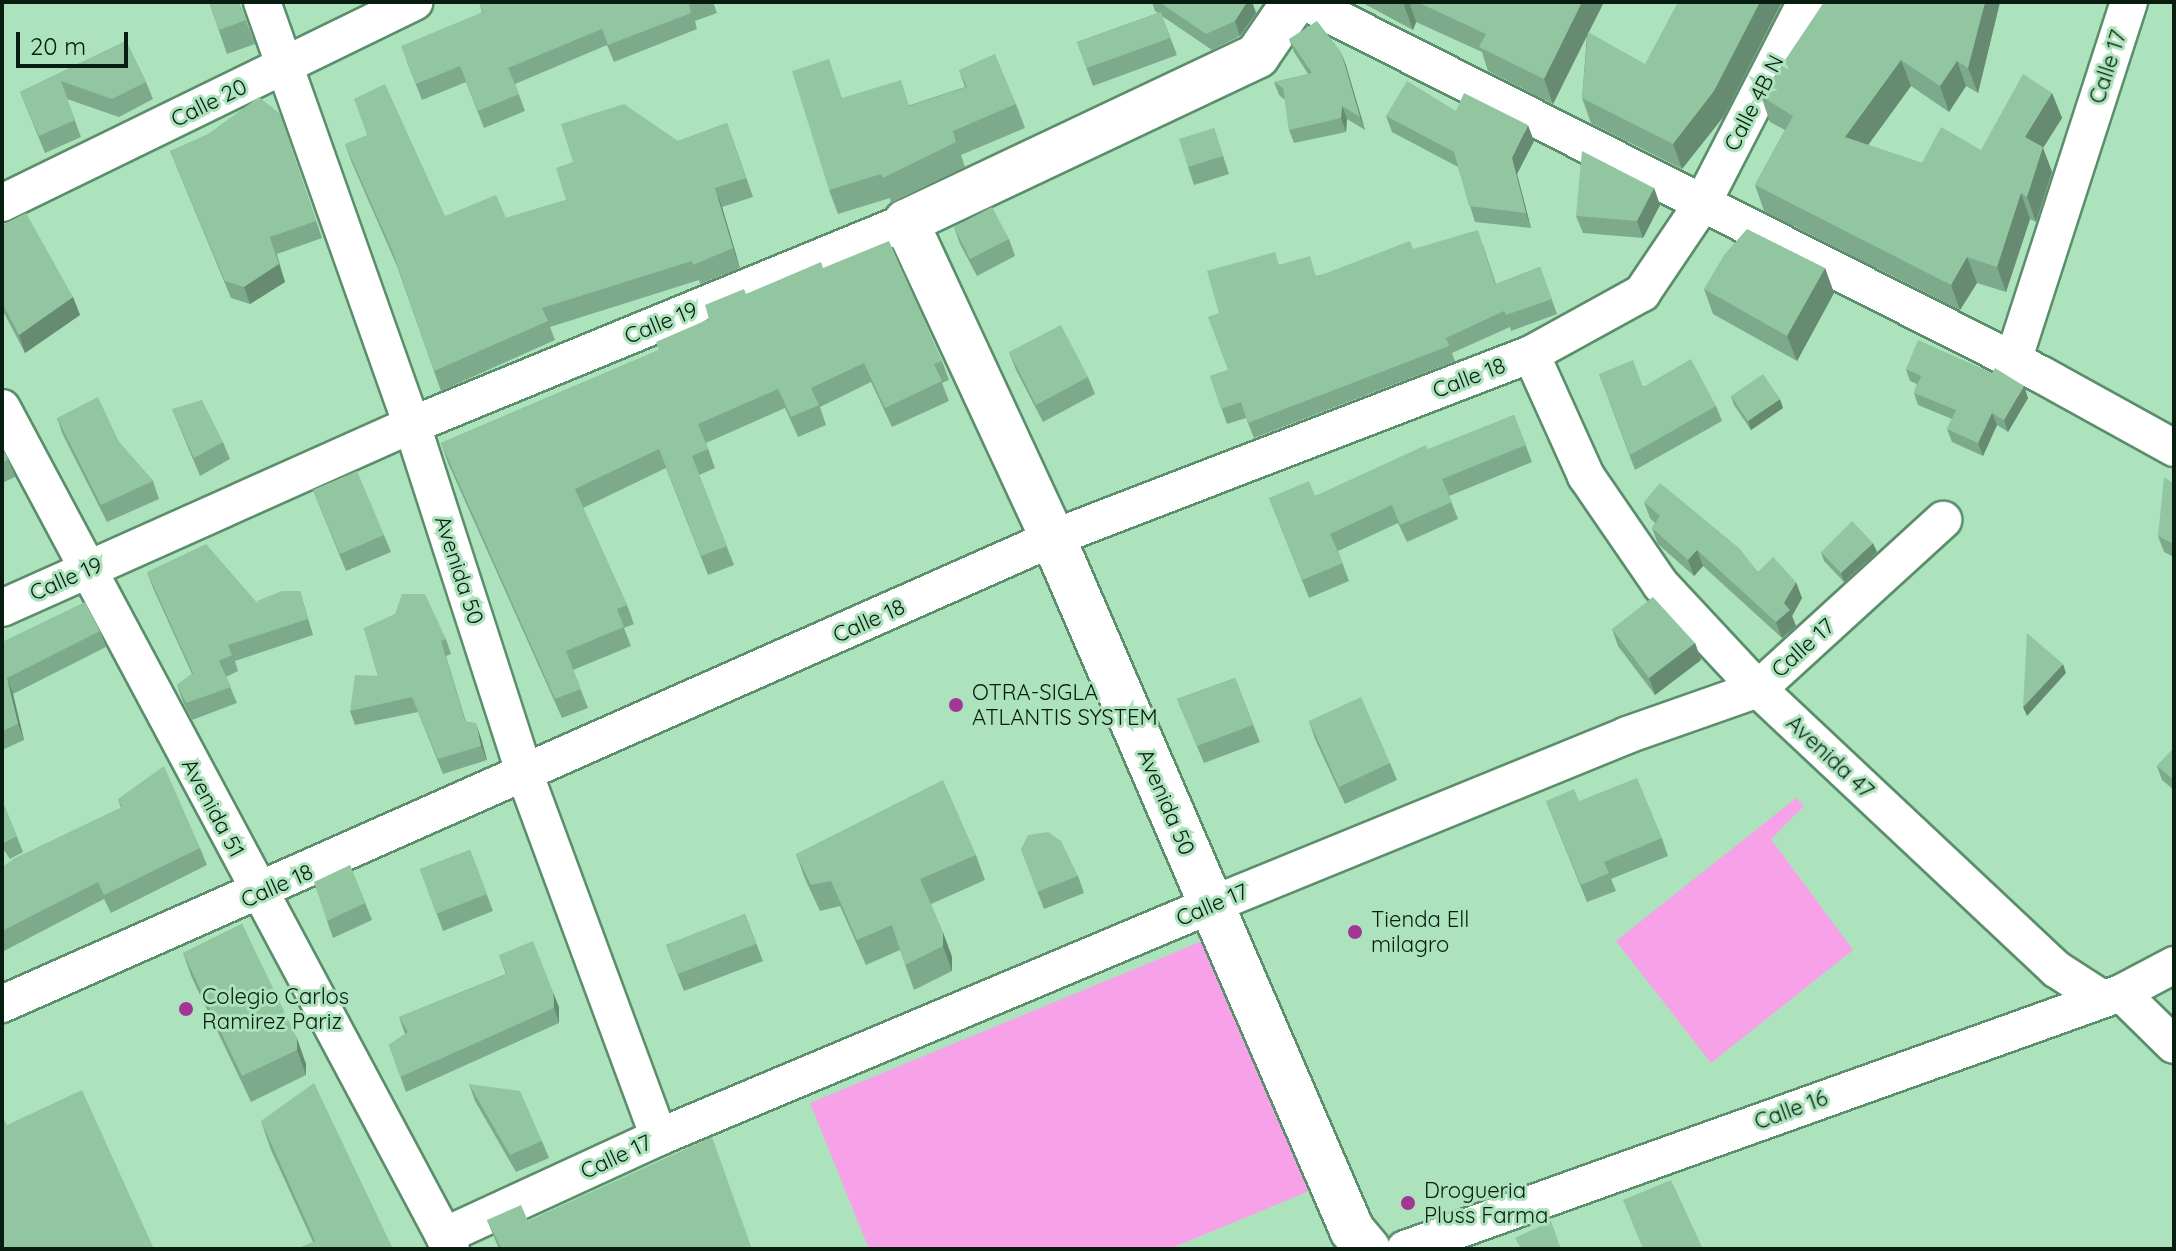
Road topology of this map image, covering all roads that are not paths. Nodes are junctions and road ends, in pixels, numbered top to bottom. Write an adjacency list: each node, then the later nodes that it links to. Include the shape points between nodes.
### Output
1 (262, 2): 7 (street, Avenida 50)
2 (415, 2): 7 (street, Calle 20)
3 (1294, 2): 10 (street, Calle 19, via 1257,56)
4 (1305, 2): 9 (street)
5 (1806, 2): 9 (street, Calle 4B N)
6 (2129, 2): 12 (street, Calle 17)
7 (287, 65): 8 (street, Calle 20); 14 (street, Avenida 50)
8 (2, 203)
9 (1702, 204): 11 (street, Calle 18, via 1642,293); 12 (street)
10 (906, 222): 14 (street, Calle 19); 17 (street, Avenida 50)
11 (1531, 354): 17 (street, Calle 18); 20 (street, Avenida 47, via 1586,476 1661,585)
12 (2013, 361): 15 (street)
13 (2, 408): 18 (street, Avenida 51)
14 (412, 425): 18 (street, Calle 19); 21 (street, Avenida 50)
15 (2174, 448)
16 (1943, 520): 20 (street, Calle 17)
17 (1053, 538): 21 (street, Calle 18); 23 (street, Avenida 50)
18 (88, 569): 19 (street, Calle 19); 22 (street, Avenida 51)
19 (2, 608)
20 (1758, 689): 23 (street, Calle 17, via 1627,735); 25 (street, Avenida 47, via 2056,969)
21 (525, 775): 22 (street, Calle 18); 28 (street, Avenida 50)
22 (258, 895): 26 (street, Calle 18); 29 (street, Avenida 51)
23 (1211, 905): 28 (street, Calle 17); 30 (street, Avenida 50, via 1352,1230)
24 (2174, 965): 25 (street, Calle 16)
25 (2111, 996): 27 (street, Avenida 47); 31 (street, Calle 16)
26 (2, 1004)
27 (2174, 1045)
28 (659, 1137): 29 (street, Calle 17)
29 (447, 1242)
30 (1368, 1249)
31 (1405, 1249)

